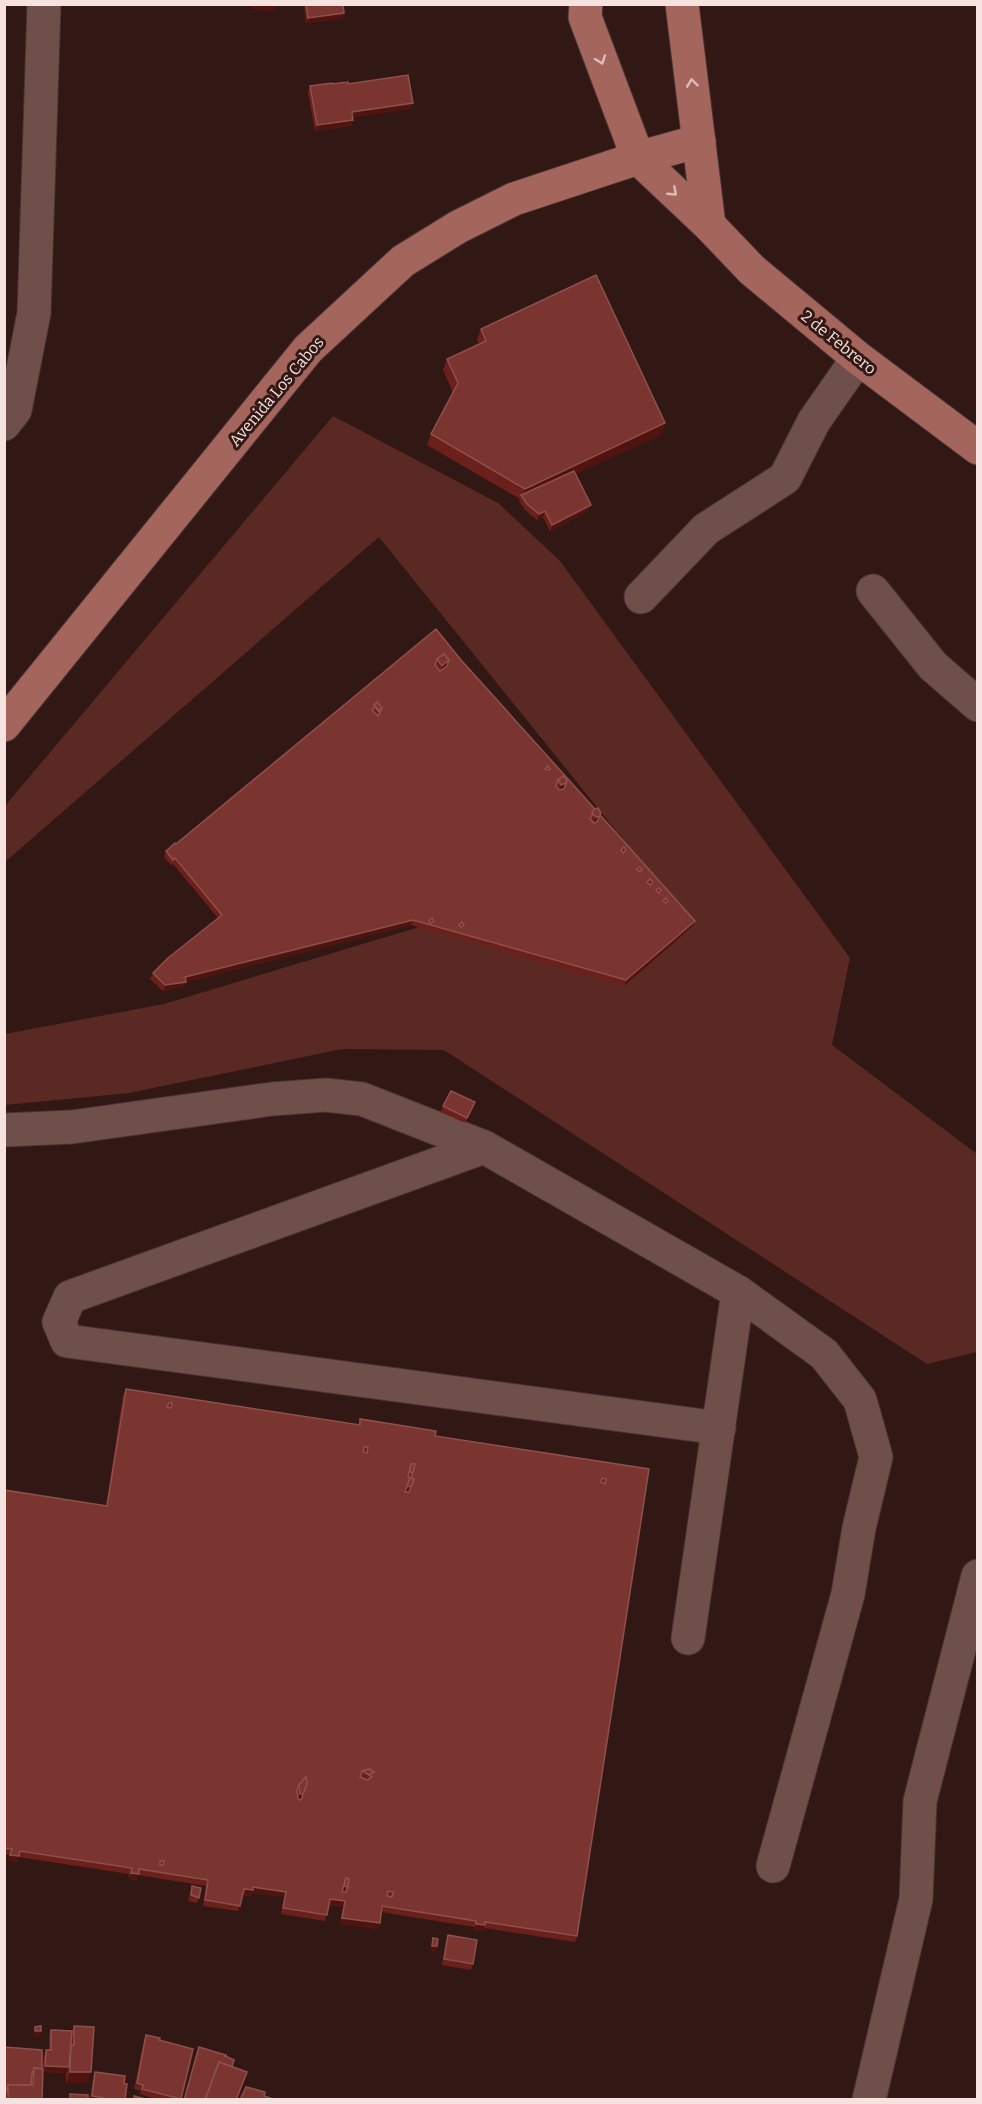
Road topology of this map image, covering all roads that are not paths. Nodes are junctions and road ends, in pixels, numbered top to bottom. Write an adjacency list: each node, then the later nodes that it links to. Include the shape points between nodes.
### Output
1 (44, 4): 8 (lane, via 34,313 15,410)
2 (585, 4): 5 (main road, one-way to 5, via 585,17)
3 (682, 4): 4 (main road, one-way to 3)
4 (699, 141): 5 (main road, Avenida Los Cabos); 6 (main road)
5 (638, 158): 6 (main road, 2 de Febrero, one-way to 6); 13 (main road, Avenida Los Cabos, via 514,199 403,261 308,349)
6 (709, 225): 7 (main road, 2 de Febrero, via 752,270)
7 (858, 358): 9 (main road, 2 de Febrero); 11 (lane, via 814,421 785,478 706,529)
8 (4, 424)
9 (978, 448)
10 (873, 591): 12 (lane, via 933,666)
11 (641, 597)
12 (978, 705)
13 (4, 725)
14 (4, 1130): 15 (lane, via 72,1126 326,1095 362,1099)
15 (484, 1147): 16 (lane); 17 (lane, via 70,1297 59,1322 67,1341)
16 (738, 1292): 17 (lane); 20 (lane, via 824,1354 860,1400 876,1457 848,1594)
17 (719, 1428): 19 (lane)
18 (978, 1576): 21 (lane, via 920,1801 916,1899)
19 (688, 1638)
20 (773, 1866)
21 (869, 2100)

